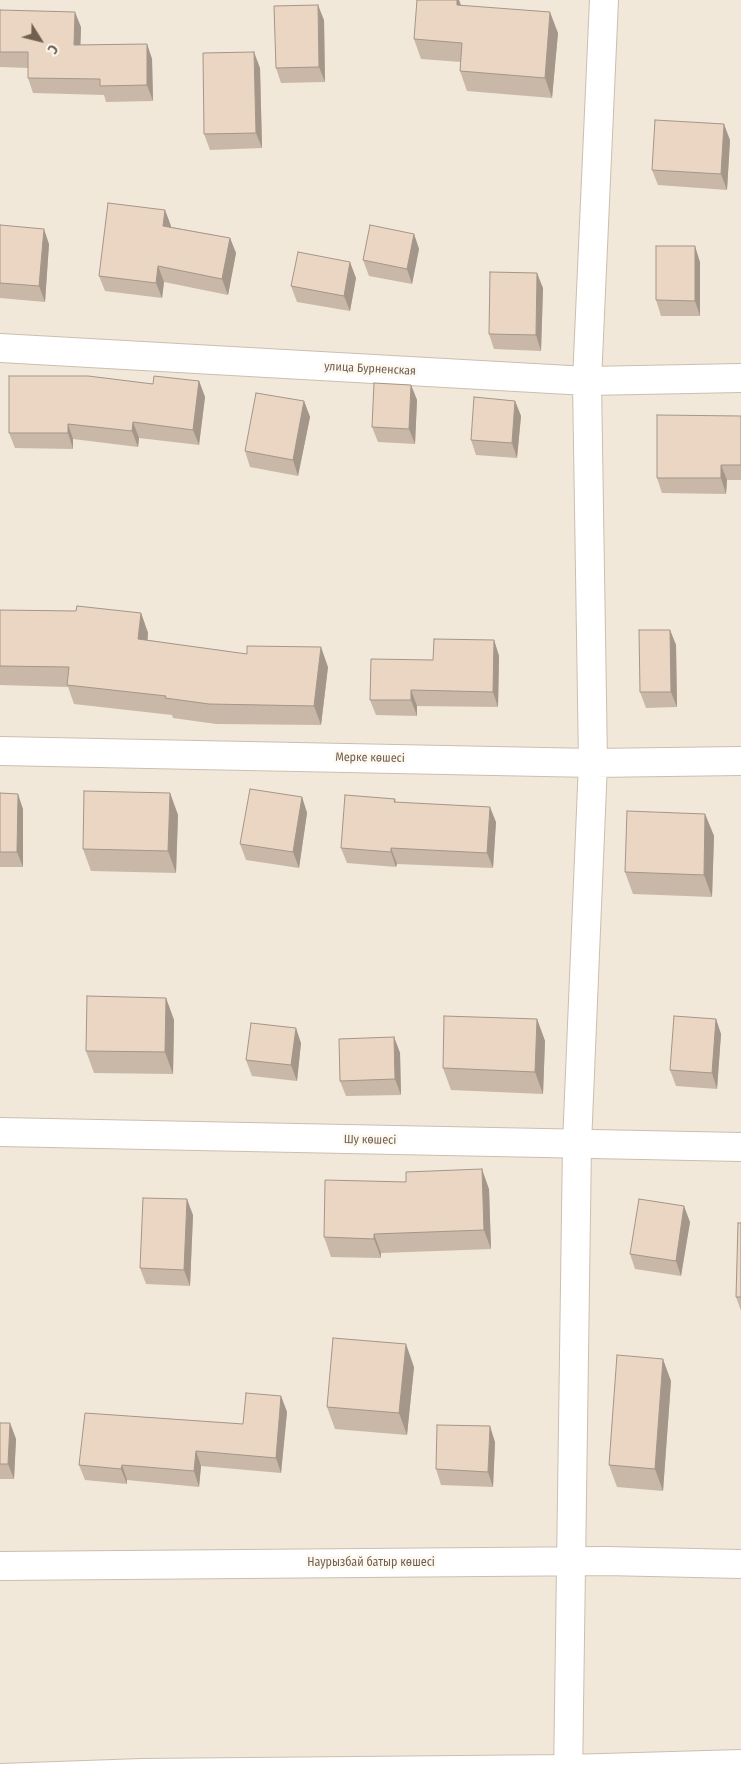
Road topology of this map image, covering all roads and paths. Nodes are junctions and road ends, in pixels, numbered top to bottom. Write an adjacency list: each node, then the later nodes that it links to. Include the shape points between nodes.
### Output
1 (604, 0): 4 (street)
2 (0, 348): 4 (street, улица Бурненская)
3 (741, 378): 4 (street, улица Бурненская)
4 (587, 381): 7 (street)
5 (0, 750): 7 (street, Мерке көшесі)
6 (741, 761): 7 (street, Мерке көшесі)
7 (593, 763): 9 (street)
8 (0, 1132): 9 (street, Шу көшесі)
9 (577, 1144): 10 (street, Шу көшесі); 11 (street)
10 (741, 1147)
11 (571, 1561): 12 (street, Наурызбай батыр көшесі); 13 (street, Наурызбай батыр көшесі); 15 (street)
12 (741, 1564)
13 (0, 1566)
14 (741, 1764): 15 (street)
15 (568, 1773): 16 (street)
16 (112, 1776): 17 (street)
17 (1, 1778)

